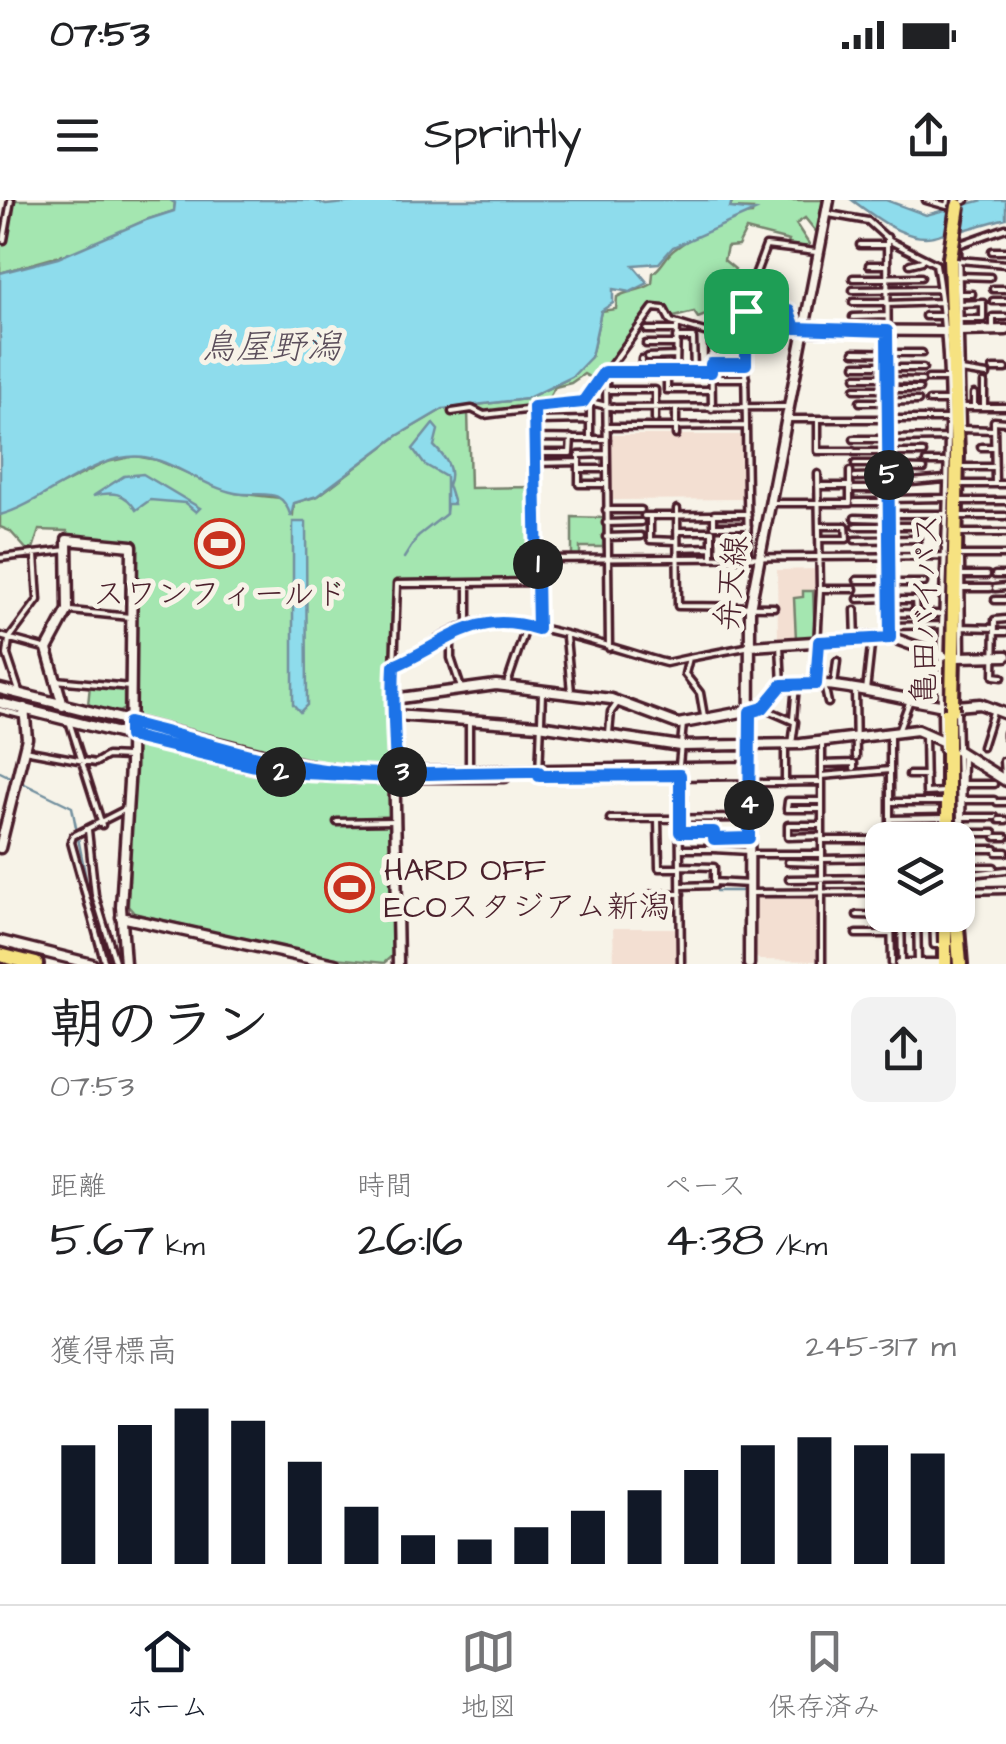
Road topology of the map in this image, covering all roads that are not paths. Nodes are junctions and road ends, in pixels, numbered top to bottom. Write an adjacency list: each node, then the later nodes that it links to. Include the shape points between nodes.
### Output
1 (10, 200): 6 (street)
2 (926, 200): 3 (street)
3 (956, 202): 16 (highway, 亀田バイパス, bridge)
4 (830, 206): 9 (street); 15 (street, 弁天線)
5 (0, 216): 6 (street)
6 (8, 217): 8 (street)
7 (1006, 228): 16 (street)
8 (3, 230): 10 (street)
9 (887, 237): 12 (street); 17 (street)
10 (4, 240)
11 (860, 245): 12 (street)
12 (886, 245): 20 (street)
13 (992, 251): 14 (street)
14 (1006, 251)
15 (821, 253): 30 (street, via 766,246); 51 (street, 弁天線)
16 (951, 254): 17 (street); 19 (street); 22 (street); 29 (street); 167 (highway, 亀田バイパス); 274 (highway, 亀田バイパス)
17 (922, 260): 18 (street)
18 (910, 264)
19 (1006, 264)
20 (886, 265): 21 (street); 24 (street)
21 (870, 266)
22 (958, 276): 23 (street); 34 (street)
23 (990, 276)
24 (887, 277): 25 (street); 26 (street); 33 (street)
25 (921, 277)
26 (853, 278)
27 (992, 288): 28 (street)
28 (1006, 288)
29 (940, 289): 33 (street); 40 (street)
30 (747, 290): 31 (street); 36 (street)
31 (781, 290)
32 (853, 290): 33 (street)
33 (886, 290): 41 (street)
34 (959, 294): 35 (street); 42 (street)
35 (972, 294)
36 (744, 298): 43 (street); 57 (street)
37 (993, 301): 38 (street)
38 (1006, 301)
39 (853, 302): 41 (street)
40 (942, 302): 41 (street); 46 (street)
41 (887, 303): 44 (street)
42 (959, 304): 49 (street); 49 (street, via 983,304 983,319)
43 (746, 311): 51 (street, via 789,311 794,327); 65 (street)
44 (887, 316): 48 (street); 54 (street)
45 (925, 316): 46 (street)
46 (944, 316): 55 (street)
47 (1006, 316): 52 (street, via 992,317)
48 (853, 317)
49 (960, 319): 55 (street)
50 (646, 330): 56 (street)
51 (804, 330): 54 (street); 106 (street, 弁天線)
52 (993, 330): 53 (street); 55 (street)
53 (1006, 330)
54 (887, 331): 55 (street); 60 (street)
55 (953, 331): 74 (street); 83 (street)
56 (676, 334): 57 (street); 58 (street); 63 (street); 73 (street, via 693,338); 75 (street, via 664,308 653,308)
57 (712, 334): 64 (street)
58 (646, 344)
59 (854, 352): 60 (street)
60 (888, 352): 61 (street); 67 (street)
61 (922, 353)
62 (657, 356): 63 (street); 76 (street, via 644,358); 77 (street)
63 (676, 356): 72 (street)
64 (711, 364): 65 (street); 78 (street)
65 (746, 364): 81 (street)
66 (856, 365): 67 (street)
67 (888, 366): 68 (street); 82 (street)
68 (923, 368)
69 (993, 369): 70 (street)
70 (1006, 369)
71 (666, 372): 72 (street); 77 (street); 87 (street, via 667,390)
72 (676, 372): 73 (street)
73 (694, 372): 78 (street)
74 (961, 372): 79 (street); 100 (street)
75 (605, 373): 76 (street); 86 (street); 93 (street)
76 (641, 373): 77 (street)
77 (657, 373)
78 (711, 375): 81 (street); 87 (street)
79 (987, 375)
80 (856, 377): 82 (street)
81 (746, 378): 107 (street)
82 (888, 379): 83 (street); 89 (street)
83 (946, 379): 91 (street)
84 (984, 383): 102 (street)
85 (918, 389): 89 (street)
86 (606, 390): 99 (street); 103 (street, via 655,390)
87 (711, 390): 105 (street)
88 (855, 390): 89 (street)
89 (888, 390): 95 (street)
90 (974, 394): 101 (street)
91 (946, 400): 96 (street); 111 (street)
92 (918, 401): 95 (street)
93 (586, 402): 98 (street); 99 (street); 112 (street)
94 (860, 402): 95 (street)
95 (888, 402): 110 (street)
96 (929, 402)
97 (1006, 406): 102 (street)
98 (534, 407): 108 (street); 115 (street)
99 (606, 407): 103 (street); 119 (street)
100 (962, 407): 101 (street); 120 (street)
101 (974, 407): 102 (street)
102 (984, 407)
103 (655, 408): 104 (street); 113 (street)
104 (676, 408): 105 (street); 117 (street)
105 (712, 408): 107 (street)
106 (787, 408): 107 (street); 114 (street, 弁天線)
107 (747, 409): 118 (street)
108 (452, 412)
109 (818, 419): 110 (street); 114 (street); 133 (street, via 818,451)
110 (888, 419): 111 (street); 129 (street)
111 (946, 419): 125 (street)
112 (590, 420): 115 (street); 126 (street)
113 (655, 420)
114 (785, 420): 159 (street, 弁天線)
115 (536, 421): 123 (street)
116 (1006, 422): 121 (street, via 994,422)
117 (676, 426): 118 (street); 119 (street); 122 (street)
118 (747, 426): 164 (street)
119 (606, 427): 127 (street)
120 (962, 429): 121 (street); 141 (street)
121 (994, 430): 130 (street)
122 (676, 435)
123 (535, 438): 124 (street); 132 (street)
124 (570, 438): 126 (street); 132 (street, via 570,453)
125 (947, 438): 129 (street); 138 (street)
126 (590, 439): 127 (street)
127 (607, 439): 135 (street)
128 (854, 439): 129 (street)
129 (888, 439): 133 (street)
130 (994, 447): 131 (street); 142 (street)
131 (981, 448)
132 (536, 453): 136 (street)
133 (889, 453): 134 (street); 140 (street)
134 (923, 453)
135 (606, 454): 137 (street, via 580,455); 144 (street)
136 (536, 462): 137 (street); 201 (street)
137 (579, 462): 143 (street)
138 (948, 462): 140 (street); 147 (street)
139 (855, 464): 140 (street)
140 (889, 466): 146 (street)
141 (962, 466): 142 (street); 149 (street)
142 (994, 467): 150 (street)
143 (579, 469): 144 (street); 148 (street, via 579,484)
144 (607, 469): 148 (street)
145 (818, 474): 152 (street)
146 (889, 476): 153 (street); 154 (street, via 852,474)
147 (947, 479): 153 (street); 155 (street)
148 (607, 484): 162 (street)
149 (962, 484): 150 (street); 157 (street)
150 (995, 484): 151 (street)
151 (1006, 484)
152 (818, 486): 154 (street); 161 (street)
153 (890, 486): 154 (street); 156 (street)
154 (852, 488): 161 (street, via 850,503)
155 (946, 498): 156 (street); 167 (street)
156 (890, 500): 160 (street); 170 (street)
157 (962, 501): 158 (street); 167 (street)
158 (1006, 501)
159 (768, 502): 161 (street); 195 (street, 弁天線)
160 (854, 502)
161 (818, 504): 173 (street)
162 (606, 510): 166 (street); 171 (street)
163 (677, 513): 165 (street); 166 (street); 176 (street)
164 (748, 514): 172 (street); 172 (street, via 714,514 714,526)
165 (711, 515)
166 (644, 516): 171 (street); 186 (street, via 650,540)
167 (954, 516): 168 (street); 170 (street); 178 (street); 192 (highway); 274 (highway, 亀田バイパス)
168 (1006, 516)
169 (855, 518): 170 (street)
170 (889, 520): 174 (street); 175 (street); 184 (street)
171 (606, 522): 181 (street)
172 (748, 526): 195 (street)
173 (818, 526): 182 (street); 182 (street, via 846,526 846,539)
174 (856, 526)
175 (920, 526)
176 (677, 531): 186 (street); 188 (street, via 712,531)
177 (1006, 533): 179 (street)
178 (961, 534): 179 (street); 192 (street)
179 (980, 534): 187 (street)
180 (641, 536): 181 (street)
181 (606, 537): 197 (street)
182 (819, 539): 199 (street)
183 (855, 540): 184 (street)
184 (890, 540): 185 (street); 196 (street)
185 (918, 540)
186 (678, 541): 189 (street)
187 (980, 541)
188 (712, 547): 189 (street); 194 (street)
189 (678, 548): 198 (street)
190 (68, 550): 191 (street); 221 (street); 226 (street, via 67,540 132,546)
191 (35, 555): 200 (street); 240 (street, via 38,600)
192 (956, 555): 193 (street); 196 (street); 202 (street); 225 (street); 231 (highway)
193 (1006, 555)
194 (712, 556): 195 (street); 198 (street)
195 (753, 556): 199 (street); 220 (street, 弁天線)
196 (890, 556): 199 (street); 208 (street)
197 (608, 557): 198 (street); 201 (street); 248 (street)
198 (678, 557): 220 (street, via 678,606)
199 (819, 557): 213 (street)
200 (0, 558)
201 (538, 559): 207 (street)
202 (961, 575): 203 (street); 211 (street)
203 (988, 575)
204 (995, 575): 205 (street)
205 (1006, 575)
206 (857, 580): 208 (street)
207 (538, 582): 232 (street); 254 (street, via 400,582)
208 (890, 582): 209 (street); 216 (street)
209 (924, 583)
210 (468, 584): 228 (street)
211 (961, 588): 212 (street); 231 (street)
212 (1006, 588)
213 (820, 589): 214 (street); 242 (street)
214 (854, 589)
215 (858, 599): 216 (street)
216 (890, 599): 223 (street); 224 (street, via 915,600)
217 (995, 600): 218 (street)
218 (1006, 600)
219 (774, 607): 220 (street)
220 (750, 608): 246 (street, 弁天線)
221 (68, 610): 226 (street); 247 (street)
222 (855, 610): 241 (street)
223 (890, 613): 224 (street); 230 (street)
224 (916, 614): 225 (street)
225 (943, 614): 231 (street)
226 (130, 617): 260 (street)
227 (1006, 620): 233 (street, via 995,620)
228 (468, 625): 229 (street); 235 (street)
229 (527, 625): 232 (street); 261 (street)
230 (890, 626): 231 (street); 239 (street)
231 (956, 627): 233 (street); 251 (highway)
232 (538, 629): 237 (street)
233 (995, 630): 234 (street); 243 (street)
234 (1006, 632)
235 (452, 634): 254 (street); 264 (street, via 450,658)
236 (0, 636): 240 (street)
237 (566, 637): 248 (street); 267 (street)
238 (872, 637): 239 (street); 241 (street); 263 (street)
239 (890, 638): 251 (street)
240 (10, 639): 247 (street); 265 (street)
241 (856, 639): 242 (street)
242 (819, 642): 245 (street); 257 (street)
243 (995, 643): 244 (street); 249 (street)
244 (1004, 643)
245 (780, 644): 246 (street); 258 (street)
246 (751, 646): 252 (street); 277 (street, 弁天線)
247 (47, 648): 256 (street)
248 (608, 648): 252 (street, via 666,663)
249 (995, 656): 250 (street); 251 (street); 255 (street, via 994,676)
250 (1006, 656)
251 (956, 657): 274 (street); 274 (street)
252 (689, 658): 281 (street, via 684,674 700,693)
253 (836, 661): 257 (street)
254 (394, 666): 268 (street)
255 (1002, 677)
256 (56, 680): 260 (street); 273 (street)
257 (824, 684): 259 (street); 263 (street); 271 (street)
258 (782, 685): 259 (street); 275 (street)
259 (796, 685): 283 (street)
260 (130, 687): 286 (street)
261 (506, 687): 264 (street); 266 (street)
262 (0, 688): 265 (street)
263 (860, 690): 269 (street); 293 (street)
264 (462, 691): 268 (street)
265 (20, 694): 273 (street); 278 (street)
266 (542, 694): 267 (street); 288 (street)
267 (571, 697): 270 (street)
268 (393, 699): 279 (street)
269 (910, 700): 274 (street); 290 (street)
270 (619, 701): 287 (street); 291 (street)
271 (828, 703)
272 (0, 706): 278 (street)
273 (63, 706): 282 (street)
274 (952, 706): 276 (street); 295 (street); 302 (street); 341 (highway, 亀田バイパス)
275 (763, 708): 277 (street); 283 (street)
276 (995, 708): 280 (street); 300 (street)
277 (750, 712): 281 (street); 298 (street, 弁天線)
278 (25, 713): 285 (street); 301 (street)
279 (394, 714): 284 (street); 314 (street)
280 (1006, 714)
281 (704, 716): 287 (street)
282 (114, 719): 286 (street); 292 (street)
283 (793, 719): 297 (street)
284 (468, 720): 288 (street); 310 (street)
285 (70, 721): 292 (street); 305 (street)
286 (129, 723): 292 (street); 294 (street); 314 (street, via 281,762)
287 (683, 723): 299 (street)
288 (539, 725): 291 (street); 312 (street)
289 (925, 731): 290 (street); 295 (street); 313 (street)
290 (894, 733): 293 (street); 309 (street)
291 (609, 735): 299 (street)
292 (129, 736): 294 (street); 303 (street)
293 (856, 736): 296 (street); 304 (street)
294 (147, 740): 314 (street, via 280,772)
295 (942, 741): 322 (street)
296 (822, 742): 297 (street); 307 (street)
297 (788, 744): 298 (street); 319 (street)
298 (750, 745): 299 (street); 315 (street, 弁天線)
299 (680, 746): 311 (street)
300 (982, 747)
301 (24, 750): 305 (street); 346 (street)
302 (960, 752): 318 (street); 320 (street); 342 (street)
303 (128, 757): 305 (street, via 108,756 95,764); 328 (street)
304 (856, 757)
305 (81, 758): 344 (street)
306 (1004, 761): 318 (street)
307 (822, 764): 308 (street); 317 (street)
308 (854, 768)
309 (890, 770): 317 (street); 325 (street)
310 (469, 771): 312 (street); 314 (street)
311 (679, 772): 312 (street); 315 (street); 334 (street)
312 (539, 774): 314 (street)
313 (926, 774): 316 (street); 322 (street, via 926,793)
314 (396, 775): 338 (street)
315 (749, 775): 319 (street); 331 (street, 弁天線)
316 (910, 775)
317 (822, 779): 319 (street); 324 (street)
318 (1005, 780)
319 (785, 783)
320 (962, 784): 321 (street); 323 (street)
321 (994, 784)
322 (944, 792): 326 (street)
323 (962, 800): 327 (street); 330 (street)
324 (822, 801): 329 (street); 329 (street, via 788,802 787,809)
325 (890, 802): 326 (street); 336 (street)
326 (944, 802): 332 (street)
327 (1006, 802)
328 (126, 809): 344 (street); 383 (street)
329 (822, 809): 345 (street)
330 (963, 817): 337 (street); 343 (street)
331 (750, 818): 334 (street); 351 (street, 弁天線)
332 (944, 818): 336 (street); 340 (street)
333 (610, 819): 335 (street)
334 (680, 819): 335 (street); 348 (street)
335 (658, 820): 364 (street, via 659,868)
336 (890, 820)
337 (1006, 820)
338 (397, 821): 339 (street); 405 (street)
339 (338, 822)
340 (946, 822)
341 (953, 822)
342 (961, 822)
343 (961, 822)
344 (102, 825): 347 (street)
345 (822, 825): 352 (street); 352 (street, via 788,825 788,837)
346 (3, 826): 356 (street)
347 (87, 830): 400 (street, via 71,842); 401 (street, via 95,895)
348 (680, 832): 353 (street, via 714,832); 357 (street)
349 (975, 837): 350 (street)
350 (1006, 837)
351 (749, 838): 353 (street); 360 (street, 弁天線)
352 (822, 838): 354 (street); 361 (street)
353 (714, 839): 358 (street)
354 (865, 839)
355 (975, 845): 359 (street)
356 (0, 848)
357 (680, 848): 358 (street); 364 (street)
358 (714, 849): 360 (street)
359 (1006, 852)
360 (749, 853): 361 (street); 374 (street, 弁天線)
361 (822, 858): 362 (street); 363 (street); 371 (street)
362 (865, 858)
363 (788, 862)
364 (680, 867): 372 (street, via 714,867); 373 (street)
365 (975, 867): 366 (street)
366 (994, 867)
367 (1006, 870): 368 (street)
368 (975, 874)
369 (865, 878): 371 (street)
370 (789, 879): 371 (street)
371 (822, 879): 377 (street)
372 (714, 882): 373 (street); 374 (street)
373 (680, 886): 380 (street)
374 (749, 888): 377 (street); 407 (street, 弁天線)
375 (975, 890): 376 (street)
376 (1006, 890)
377 (822, 891): 378 (street); 408 (street)
378 (865, 892)
379 (652, 894): 380 (street)
380 (681, 894): 406 (street)
381 (857, 916): 382 (street)
382 (865, 916)
383 (121, 917): 384 (street); 402 (street)
384 (145, 922): 403 (street); 404 (street)
385 (901, 932): 410 (street)
386 (917, 932): 395 (street)
387 (934, 932): 393 (street, via 934,945)
388 (951, 932): 393 (highway)
389 (956, 932): 393 (street)
390 (856, 934): 391 (street)
391 (891, 934): 409 (street)
392 (0, 941): 399 (street)
393 (953, 957): 396 (highway)
394 (0, 958): 397 (highway); 398 (highway)
395 (918, 963): 396 (street); 410 (street)
396 (932, 963)
397 (16, 964)
398 (36, 964)
399 (92, 964)
400 (105, 964)
401 (116, 964)
402 (124, 964)
403 (312, 964)
404 (335, 964)
405 (398, 964)
406 (681, 964)
407 (749, 964)
408 (822, 964)
409 (892, 964)
410 (901, 964)

